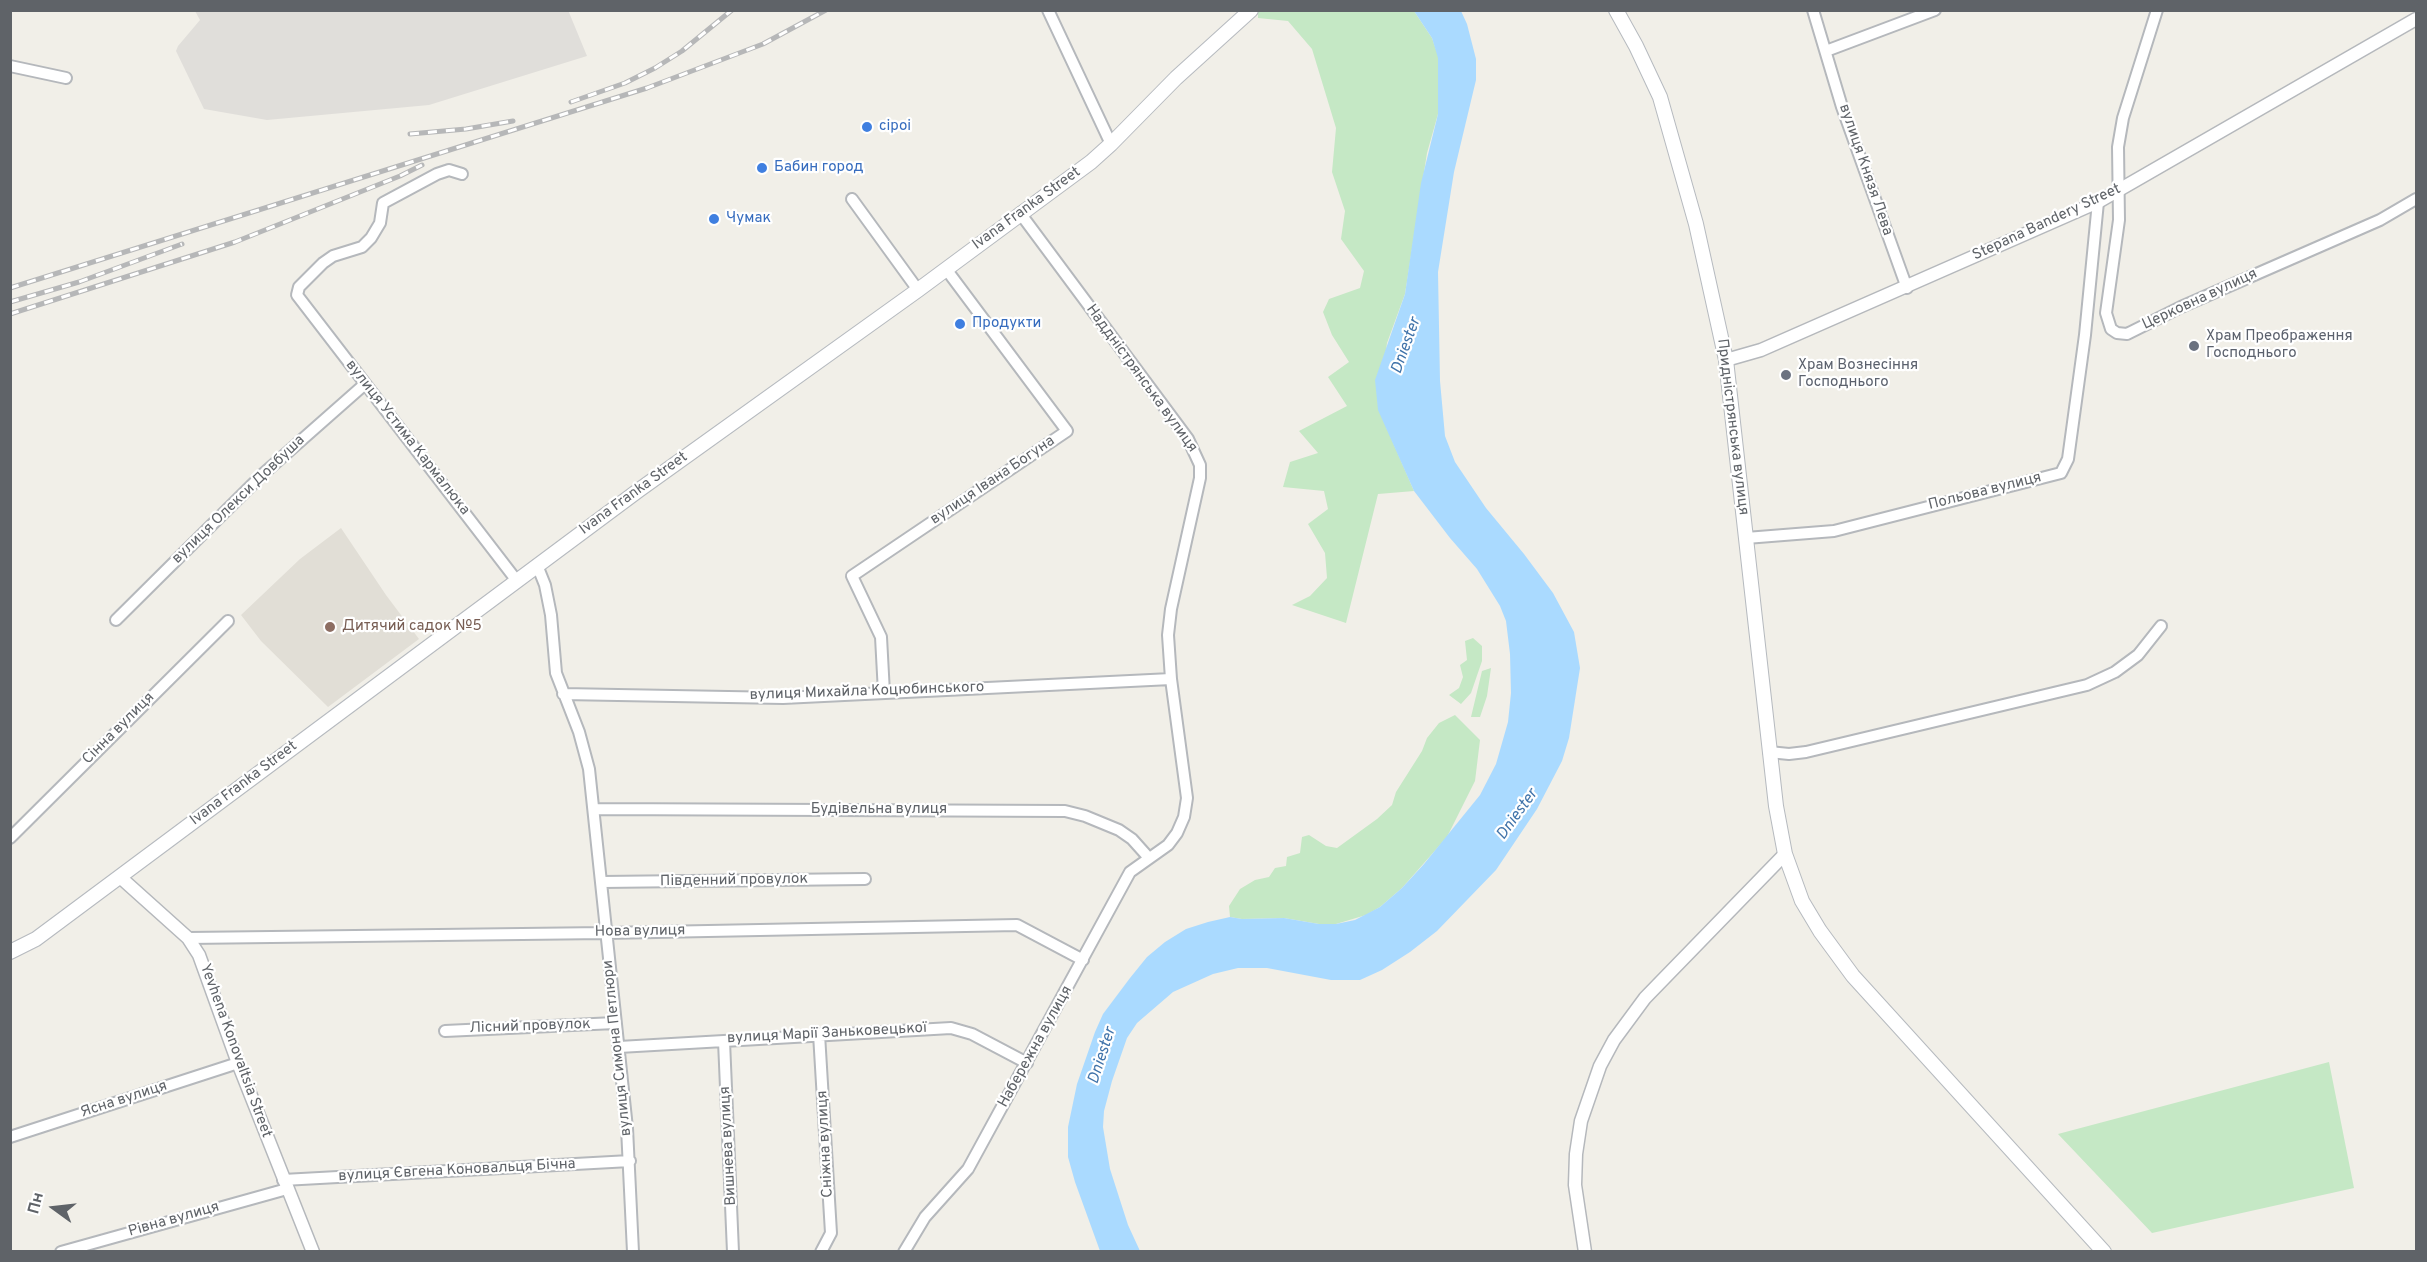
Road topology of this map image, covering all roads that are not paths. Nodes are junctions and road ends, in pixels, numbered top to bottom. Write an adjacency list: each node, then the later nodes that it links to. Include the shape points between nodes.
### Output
1 (1048, 10): 11 (street)
2 (1616, 10): 21 (main road, Придністрянська вулиця, via 1660,97 1696,224)
3 (1813, 10): 8 (street, вулиця Князя Лева)
4 (1935, 10): 8 (street)
5 (2157, 10): 13 (street, via 2123,118)
6 (1246, 14): 11 (main road, Ivana Franka Street)
7 (2416, 20): 13 (street, Stepana Bandery Street)
8 (1826, 51): 19 (street, вулиця Князя Лева)
9 (10, 66): 10 (street)
10 (66, 78)
11 (1111, 144): 17 (main road, Ivana Franka Street)
12 (462, 174): 22 (street, вулиця Устима Кармалюка, via 437,174 383,203 380,223 371,238 362,247 333,256 299,287 297,295)
13 (2118, 190): 15 (street, Церковна вулиця, via 2119,220 2106,313 2111,329 2127,334 2380,220); 16 (street, Stepana Bandery Street)
14 (852, 199): 20 (street)
15 (2416, 199)
16 (2098, 202): 19 (street, Stepana Bandery Street); 23 (street, Польова вулиця, via 2084,346 2068,459 2061,473 1834,531)
17 (1020, 213): 18 (main road, Ivana Franka Street); 29 (street, Наддністрянська вулиця, via 1188,439 1200,465 1192,520 1171,609)
18 (946, 269): 20 (main road, Ivana Franka Street); 30 (street, вулиця Івана Богуна, via 1067,431 852,576 881,637)
19 (1907, 288): 21 (street, Stepana Bandery Street, via 1761,350)
20 (918, 290): 24 (main road, Ivana Franka Street)
21 (1726, 360): 23 (main road, Придністрянська вулиця)
22 (365, 384): 25 (street, вулиця Устима Кармалюка); 26 (street, вулиця Олекси Довбуша, via 263,474)
23 (1746, 538): 32 (main road, Придністрянська вулиця)
24 (537, 565): 25 (main road, Ivana Franka Street); 31 (street, вулиця Симона Петлюри, via 545,585 556,673)
25 (517, 580): 38 (main road, Ivana Franka Street)
26 (116, 620)
27 (228, 621): 34 (street, Сінна вулиця)
28 (2161, 626): 32 (street, via 2138,655 2115,672 2086,685 1806,752)
29 (1171, 679): 30 (street, вулиця Михайла Коцюбинського); 35 (street, Наддністрянська вулиця, via 1187,798 1184,816)
30 (884, 693): 31 (street, вулиця Михайла Коцюбинського, via 783,698)
31 (563, 694): 33 (street, вулиця Симона Петлюри, via 589,769)
32 (1769, 753): 36 (main road, Придністрянська вулиця)
33 (594, 809): 37 (street, Будівельна вулиця, via 1065,811 1119,830); 40 (street, вулиця Симона Петлюри)
34 (10, 838)
35 (1168, 845): 37 (street, Набережна вулиця)
36 (1785, 855): 61 (street, via 1645,998 1600,1066 1581,1121 1576,1154 1575,1185); 62 (main road, Придністрянська вулиця, via 1802,901 1853,976)
37 (1149, 858): 44 (street, Набережна вулиця, via 1130,872)
38 (120, 877): 42 (street, Yevhena Konovaltsia Street); 43 (main road, Ivana Franka Street, via 36,939)
39 (865, 879): 40 (street, Південний провулок)
40 (602, 882): 41 (street, вулиця Симона Петлюри)
41 (605, 933): 42 (street, Нова вулиця); 44 (street, Нова вулиця, via 1017,925); 45 (street, вулиця Симона Петлюри)
42 (188, 938): 50 (street, Yevhena Konovaltsia Street, via 199,955)
43 (10, 952)
44 (1083, 960): 51 (street, Набережна вулиця)
45 (615, 1023): 46 (street, Лісний провулок); 49 (street, вулиця Симона Петлюри)
46 (445, 1030)
47 (819, 1034): 48 (street, вулиця Марії Заньковецької); 51 (street, вулиця Марії Заньковецької, via 951,1028); 59 (street, Сніжна вулиця, via 831,1233)
48 (724, 1041): 49 (street, вулиця Марії Заньковецької); 58 (street, Вишнева вулиця)
49 (619, 1047): 53 (street, вулиця Симона Петлюри)
50 (238, 1063): 52 (street, Ясна вулиця); 54 (street, Yevhena Konovaltsia Street)
51 (1027, 1063): 60 (street, Набережна вулиця, via 968,1169 925,1216)
52 (10, 1137)
53 (630, 1161): 54 (street, вулиця Євгена Коновальця Бічна); 57 (street, вулиця Симона Петлюри)
54 (285, 1184): 55 (street, Рівна вулиця); 56 (street, Yevhena Konovaltsia Street)
55 (61, 1251)
56 (313, 1251)
57 (633, 1251)
58 (733, 1251)
59 (821, 1251)
60 (904, 1251)
61 (1586, 1251)
62 (2104, 1251)

